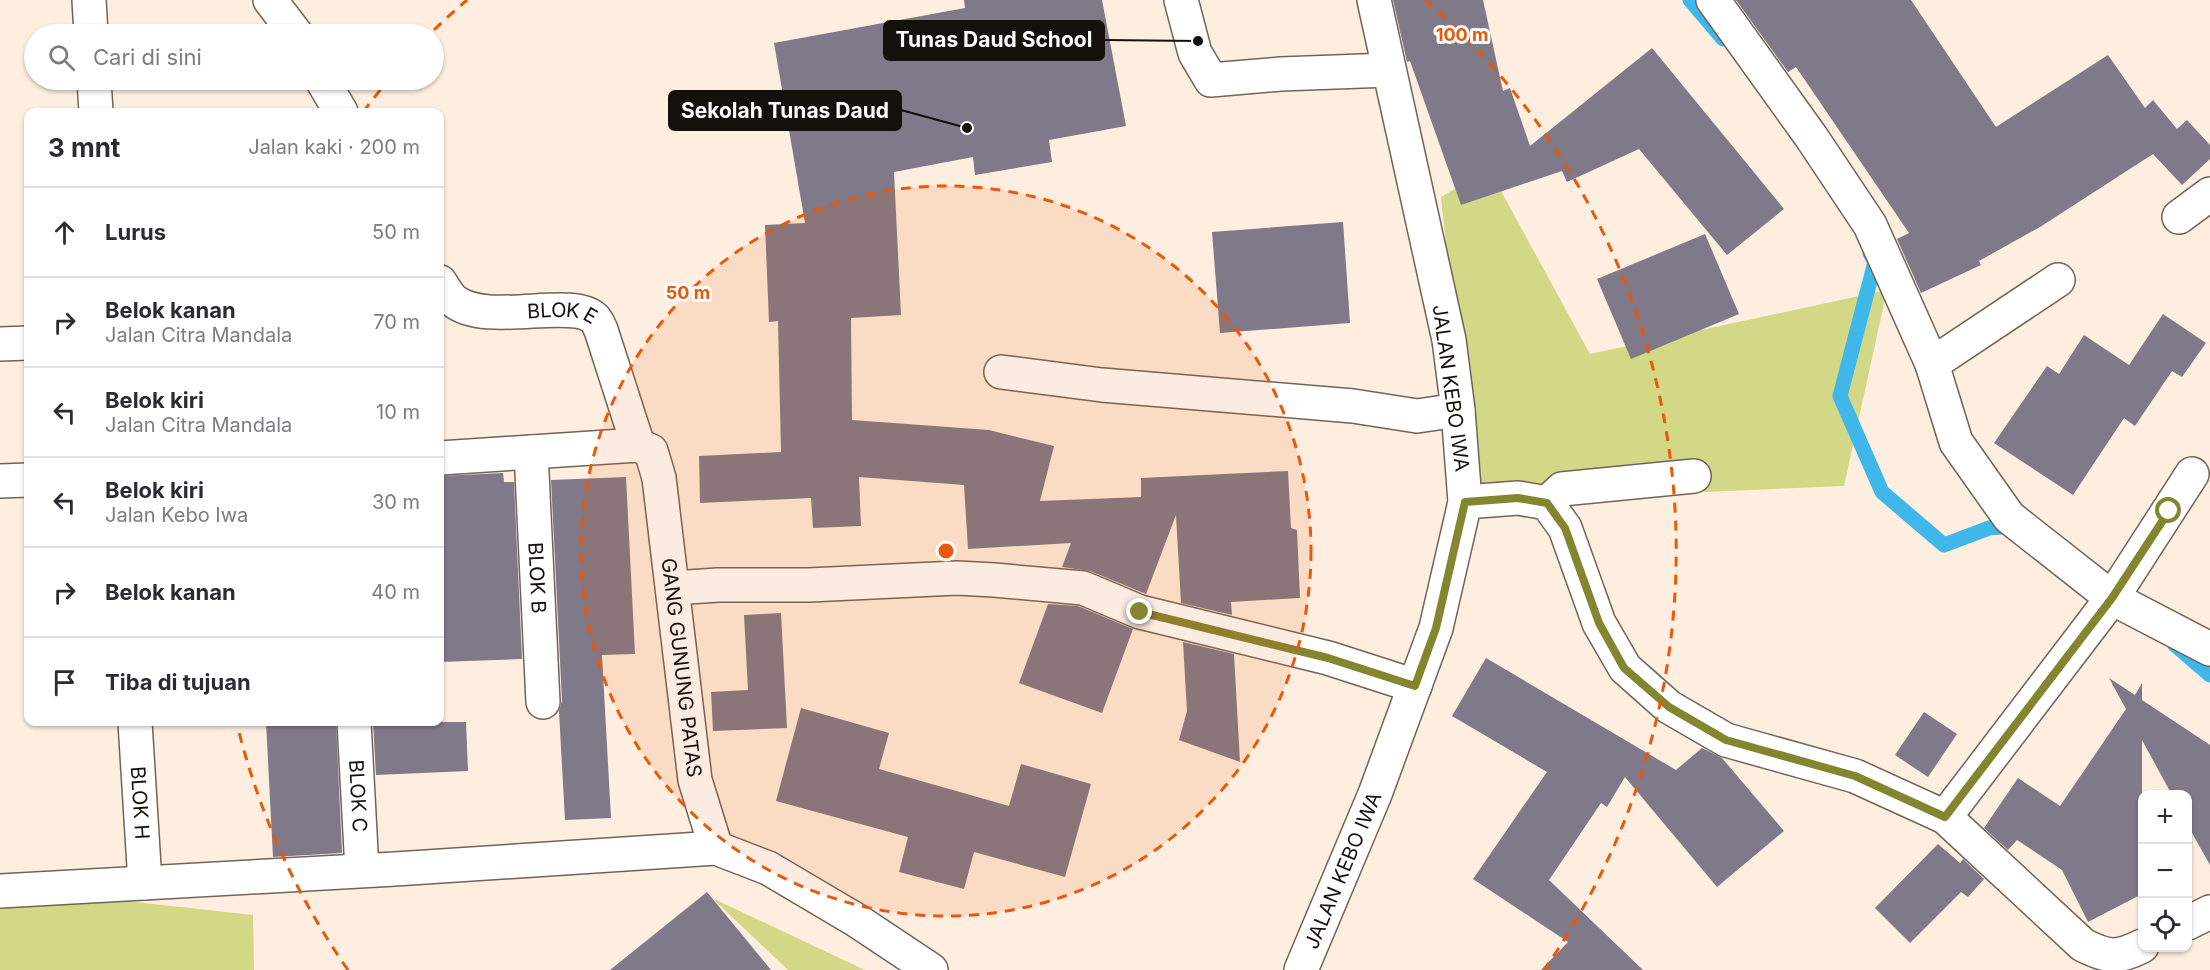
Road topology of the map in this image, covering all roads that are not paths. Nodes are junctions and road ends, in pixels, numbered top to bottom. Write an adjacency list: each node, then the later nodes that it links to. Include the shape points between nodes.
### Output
1 (89, 0): 6 (street)
2 (270, 0): 7 (street)
3 (1180, 0): 8 (street, via 1195,53 1210,80)
4 (1374, 0): 8 (street, JALAN KEBO IWA)
5 (1713, 0): 19 (street, via 1870,225)
6 (90, 24)
7 (288, 24)
8 (1389, 70): 21 (street, JALAN KEBO IWA, via 1449,340)
9 (95, 90): 11 (street)
10 (328, 90): 12 (street)
11 (96, 108)
12 (338, 108)
13 (2210, 194): 14 (street)
14 (2179, 217)
15 (2058, 280): 19 (street)
16 (444, 288): 22 (street, BLOK E, via 453,301 473,310 579,310 594,318)
17 (24, 343): 18 (street)
18 (0, 344)
19 (1932, 364): 32 (street, via 1956,442 2009,517)
20 (1001, 372): 21 (street, via 1102,385 1353,406 1417,416)
21 (1458, 410): 29 (street, JALAN KEBO IWA)
22 (638, 445): 23 (street); 31 (street, GANG GUNUNG PATAS, via 651,451 657,465)
23 (531, 452): 24 (street); 35 (street, BLOK B)
24 (444, 458)
25 (2192, 474): 32 (street)
26 (1694, 476): 30 (street, via 1562,489)
27 (24, 480): 28 (street)
28 (0, 481)
29 (1465, 502): 30 (street, via 1518,498); 34 (street, JALAN KEBO IWA, via 1436,628)
30 (1547, 503): 38 (street, via 1565,528 1599,623 1624,668 1669,707 1726,740 1855,776)
31 (673, 588): 34 (street, via 957,578 1083,588 1140,612 1328,658); 39 (street, GANG GUNUNG PATAS, via 695,780)
32 (2112, 598): 33 (street); 38 (street)
33 (2210, 649)
34 (1415, 686): 47 (street, JALAN KEBO IWA, via 1375,794)
35 (543, 702)
36 (135, 726): 41 (street, BLOK H)
37 (354, 726): 40 (street, BLOK C)
38 (1945, 817): 45 (street, via 2083,945 2104,956)
39 (716, 848): 40 (street); 46 (street, via 768,868)
40 (362, 870): 41 (street)
41 (145, 883): 42 (street)
42 (0, 891)
43 (2210, 912): 44 (street)
44 (2192, 921)
45 (2138, 948)
46 (931, 970)
47 (1301, 970)

